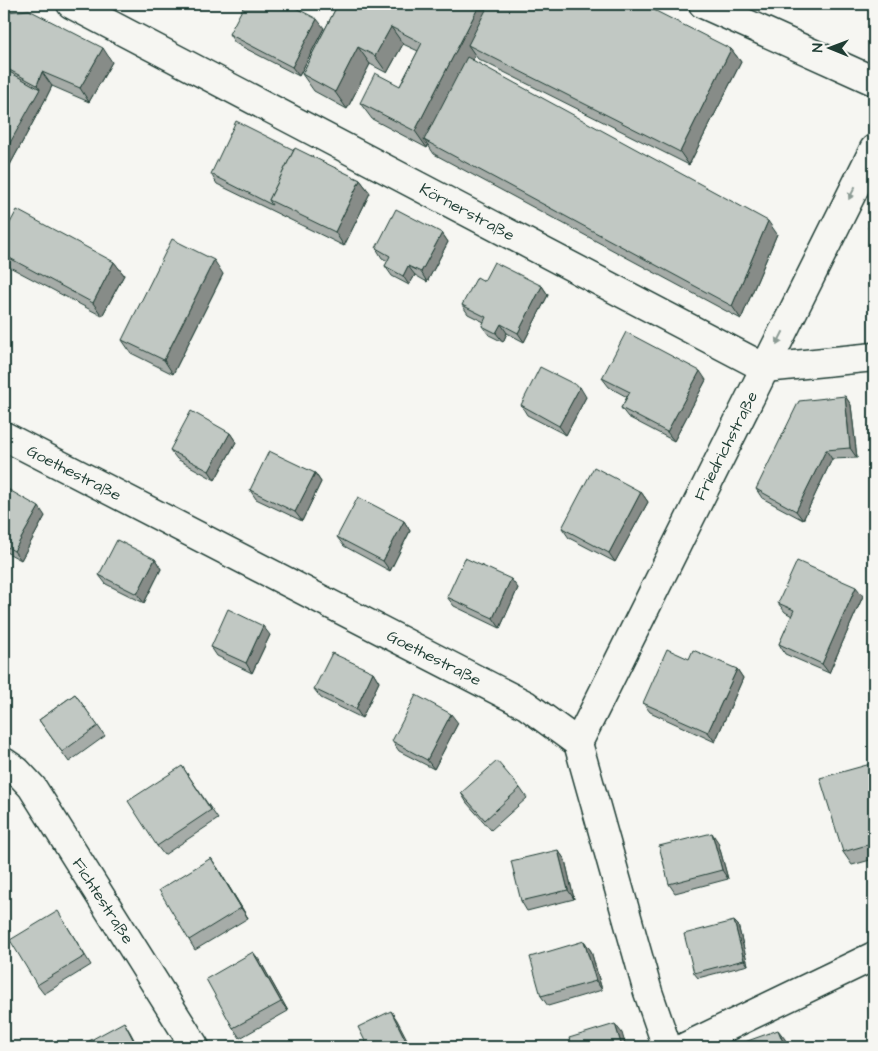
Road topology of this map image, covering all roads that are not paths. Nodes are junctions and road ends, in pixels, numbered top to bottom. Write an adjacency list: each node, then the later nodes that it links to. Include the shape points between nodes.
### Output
1 (71, 4): 6 (street, Körnerstraße)
2 (703, 4): 3 (street)
3 (874, 81)
4 (874, 149): 6 (street, Friedrichstraße, one-way to 6)
5 (874, 357): 6 (street)
6 (765, 368): 8 (street, Friedrichstraße)
7 (4, 436): 8 (street, Goethestraße, via 526,705)
8 (578, 743): 12 (street, via 648,992)
9 (4, 762): 11 (street, Fichtestraße, via 32,786)
10 (874, 956): 13 (street)
11 (194, 1047)
12 (668, 1047)
13 (686, 1047)

